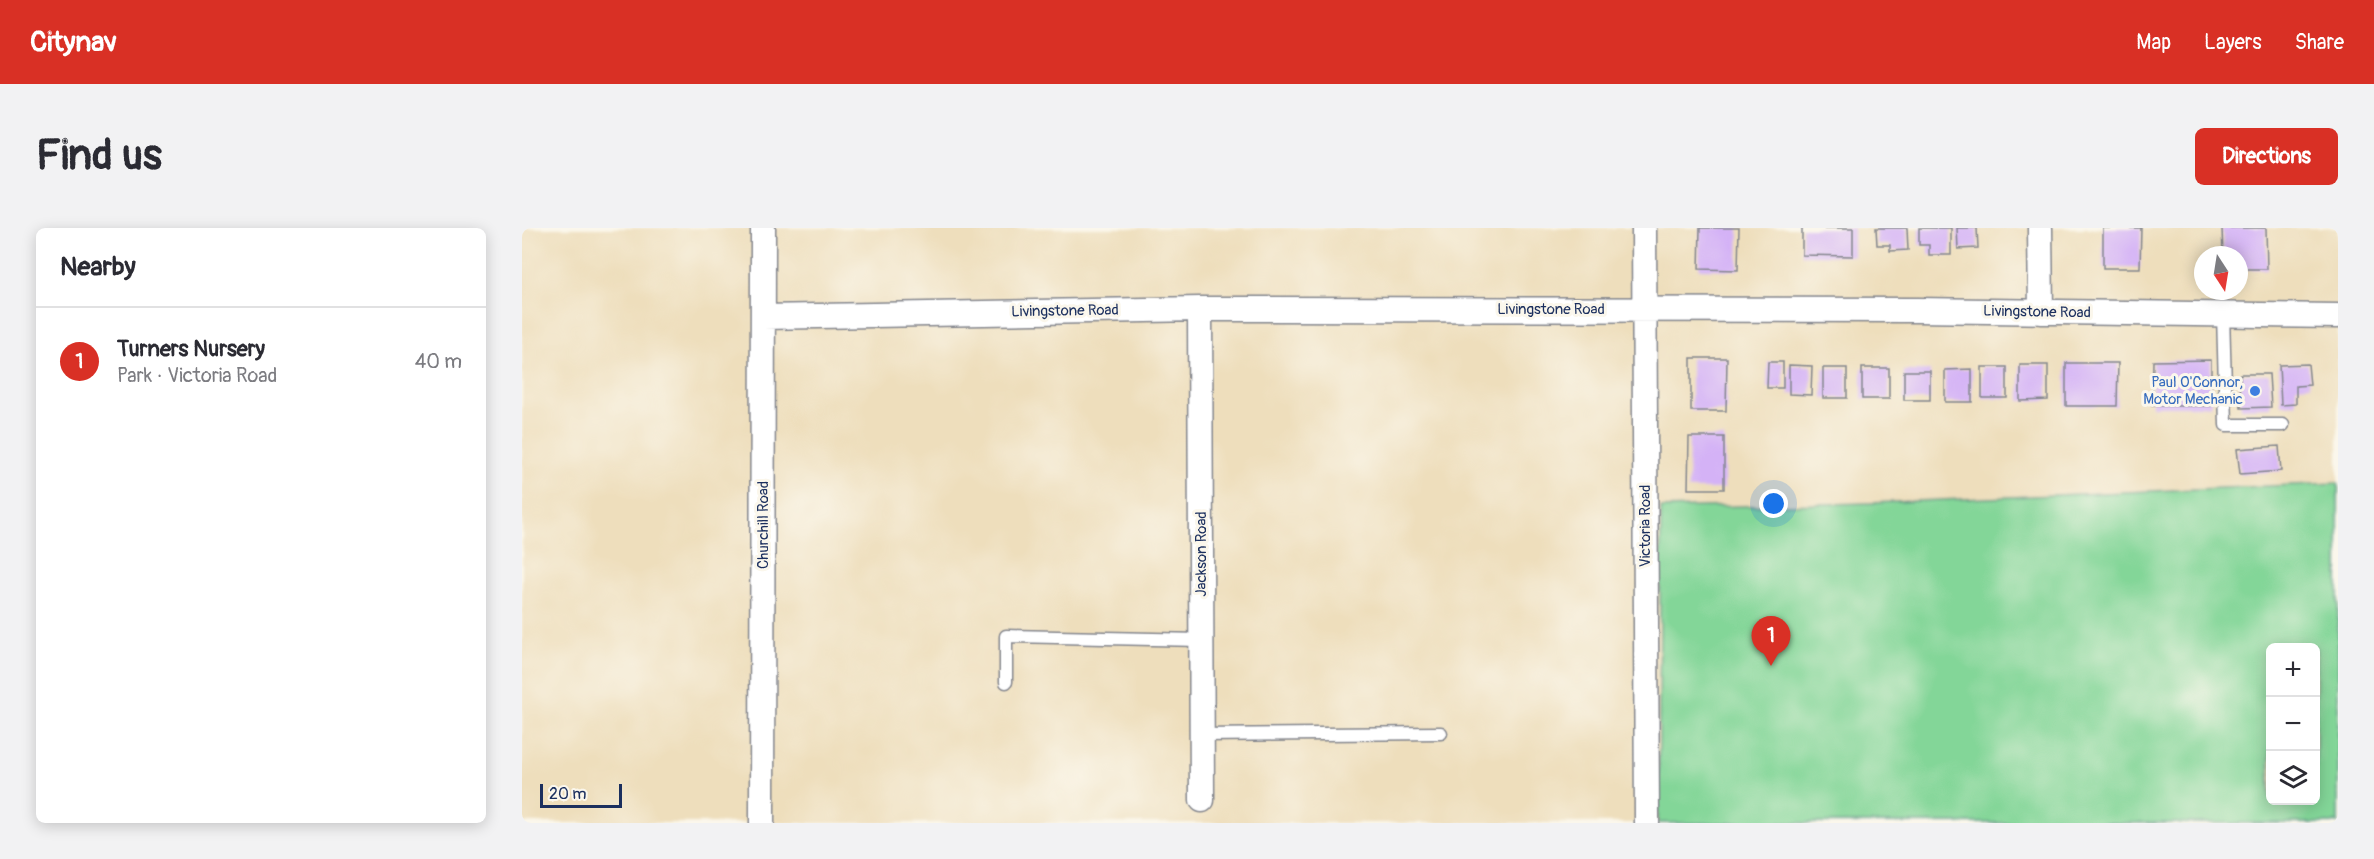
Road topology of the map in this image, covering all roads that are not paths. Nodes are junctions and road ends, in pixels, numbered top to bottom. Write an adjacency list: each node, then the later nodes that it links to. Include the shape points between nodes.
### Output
1 (763, 228): 9 (street, Churchill Road)
2 (1644, 228): 5 (street, Victoria Road)
3 (2040, 228): 6 (street)
4 (1200, 309): 5 (street, Livingstone Road); 9 (street, Livingstone Road); 11 (street, Jackson Road)
5 (1643, 309): 6 (street, Livingstone Road); 17 (street, Victoria Road)
6 (2041, 312): 7 (street, Livingstone Road)
7 (2223, 313): 8 (street, Livingstone Road); 10 (lane, via 2226,424)
8 (2338, 316)
9 (763, 317): 16 (street, Churchill Road)
10 (2283, 425)
11 (1202, 640): 12 (lane, via 1006,636); 14 (street, Jackson Road)
12 (1006, 682)
13 (1441, 733): 14 (lane)
14 (1202, 735): 15 (street, Jackson Road)
15 (1202, 800)
16 (762, 823)
17 (1647, 823)

